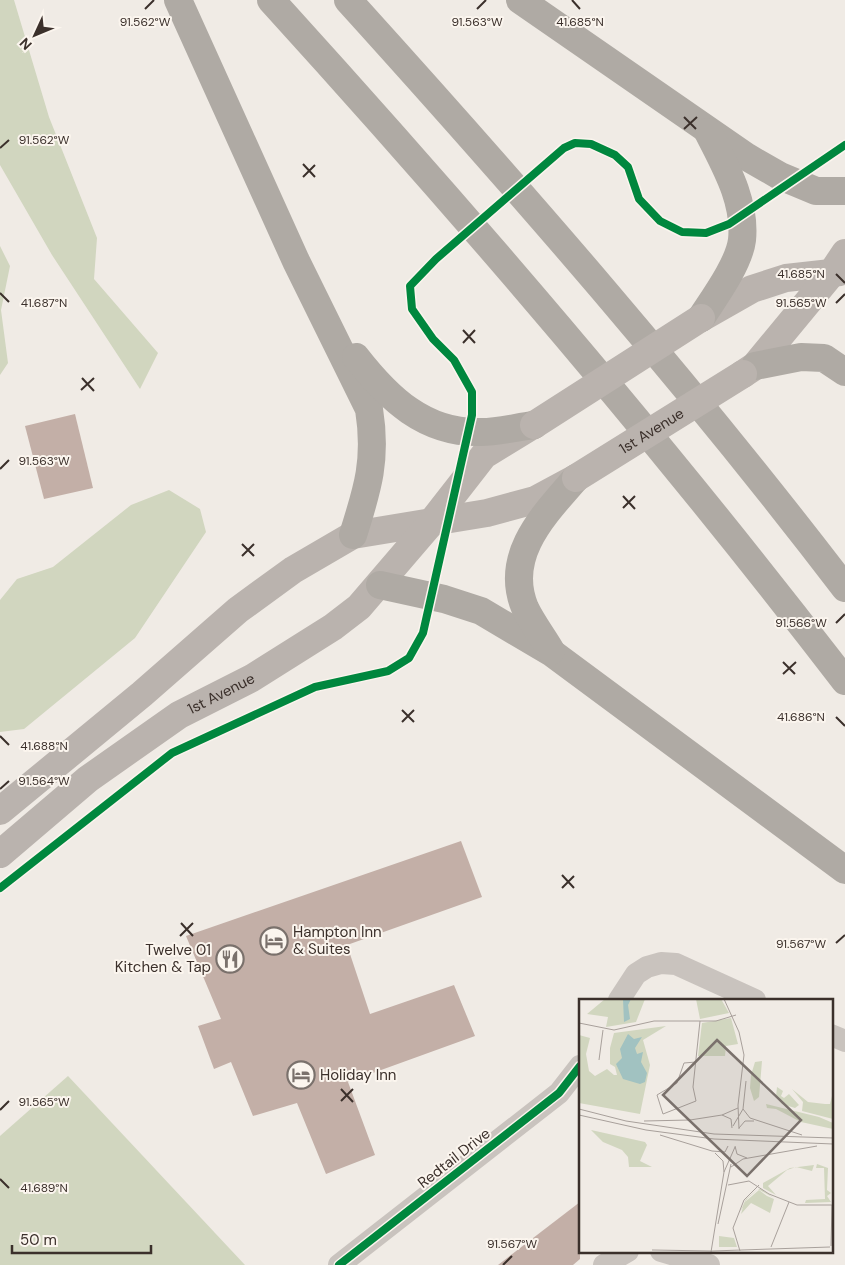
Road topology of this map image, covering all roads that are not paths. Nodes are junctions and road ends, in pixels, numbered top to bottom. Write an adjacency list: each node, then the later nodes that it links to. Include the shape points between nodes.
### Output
1 (178, 0): 8 (highway)
2 (271, 0): 19 (highway, via 405,148 579,349 752,560)
3 (348, 0): 17 (highway, via 558,237 723,434)
4 (520, 0): 5 (highway)
5 (707, 130): 6 (highway, via 780,176 816,191); 9 (highway, via 735,186 742,221 742,242 727,277)
6 (845, 190)
7 (840, 266): 9 (main road, 1st Avenue, via 752,289); 10 (main road, 1st Avenue)
8 (322, 315): 12 (highway, via 376,384 401,406 430,424 482,432); 15 (highway, via 369,409 373,434 373,465)
9 (701, 318): 12 (main road, 1st Avenue, bridge)
10 (749, 370): 11 (highway, via 801,357 824,358); 13 (main road, 1st Avenue, bridge)
11 (845, 372)
12 (534, 424): 14 (main road, 1st Avenue, via 484,455)
13 (576, 478): 14 (main road, 1st Avenue, via 536,500); 18 (highway, via 534,527 522,557 520,584 525,607)
14 (431, 523): 15 (main road, 1st Avenue); 16 (main road, 1st Avenue)
15 (353, 535): 20 (main road, 1st Avenue, via 293,570 238,610 142,694)
16 (380, 585): 18 (highway, via 481,611); 21 (main road, 1st Avenue, via 334,627 252,678 179,715 95,774)
17 (845, 588)
18 (552, 653): 22 (highway)
19 (845, 681)
20 (0, 810)
21 (0, 854)
22 (845, 870)
23 (623, 992): 24 (street, via 636,974 661,963 676,964)
24 (753, 999)
25 (832, 1035): 26 (street)
26 (845, 1041)
27 (579, 1067): 30 (street, Redtail Drive, via 559,1093)
28 (626, 1252): 31 (street)
29 (664, 1252): 32 (street)
30 (344, 1264)
31 (604, 1265)
32 (709, 1265)

